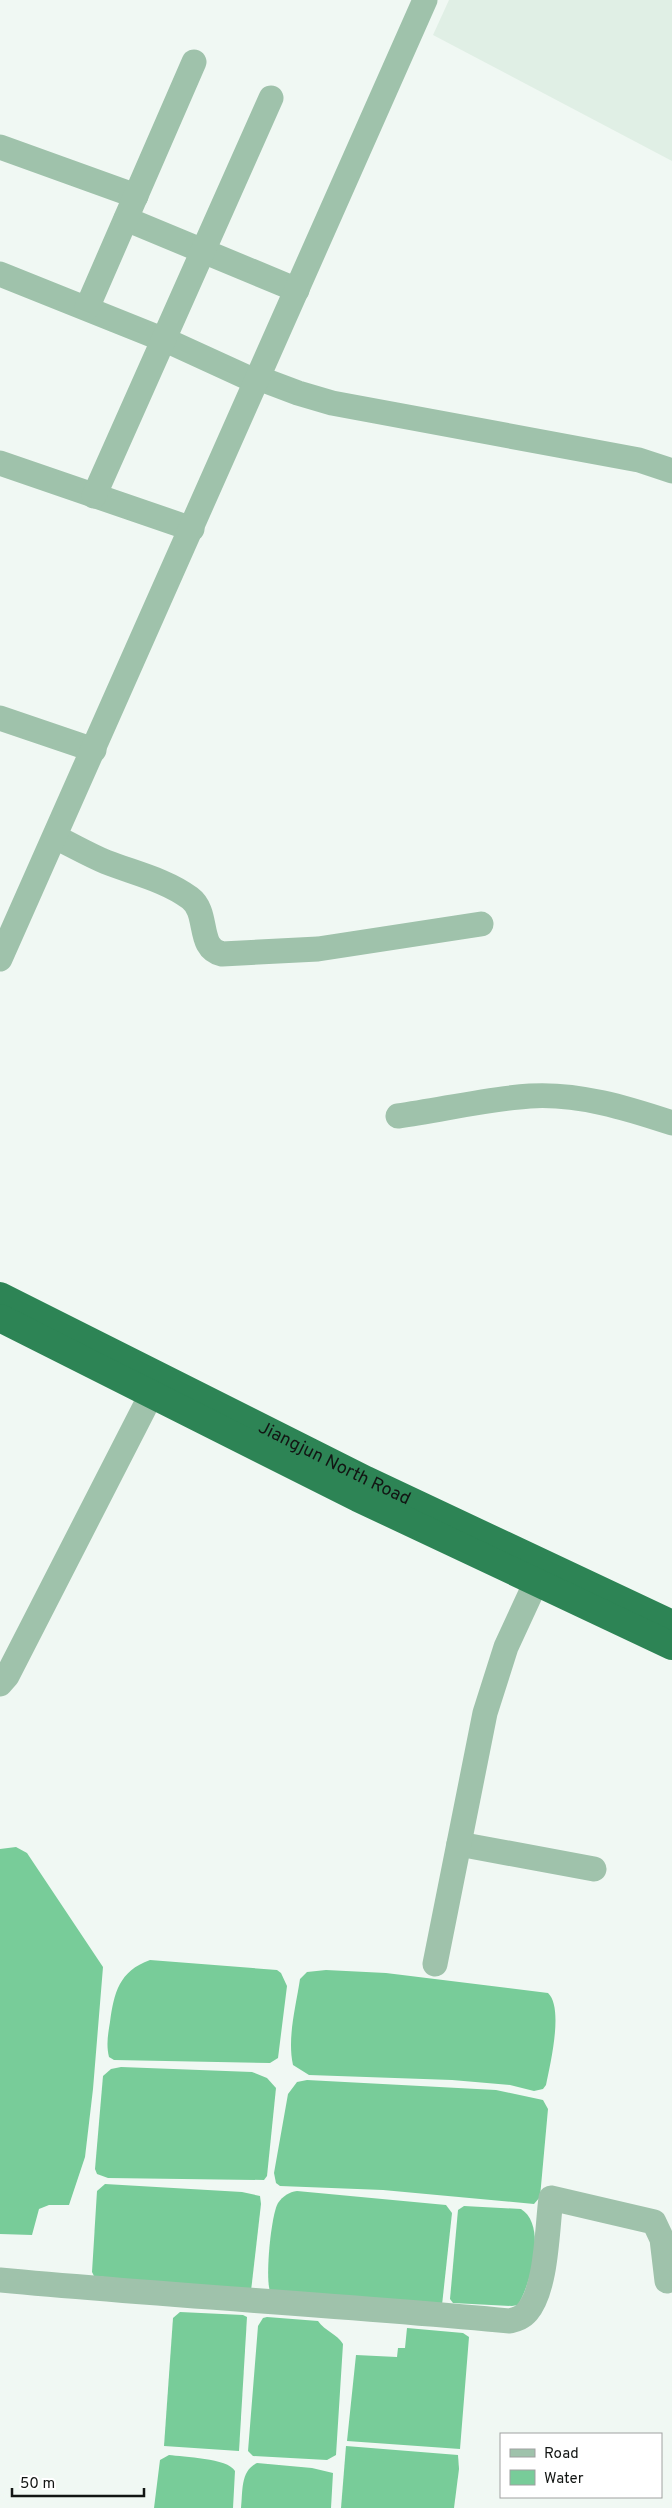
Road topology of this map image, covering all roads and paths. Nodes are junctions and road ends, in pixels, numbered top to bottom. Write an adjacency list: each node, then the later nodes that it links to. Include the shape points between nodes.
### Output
1 (424, 0): 9 (street)
2 (194, 62): 5 (street)
3 (271, 98): 7 (street)
4 (0, 147): 5 (street)
5 (136, 196): 6 (street)
6 (126, 219): 7 (street); 10 (street)
7 (202, 251): 9 (street); 11 (street)
8 (0, 274): 10 (street)
9 (297, 290): 12 (street)
10 (87, 308): 11 (street)
11 (162, 339): 12 (street); 15 (street)
12 (258, 380): 14 (street, via 332,403 639,460); 16 (street)
13 (0, 463): 15 (street)
14 (672, 471)
15 (94, 496): 16 (street)
16 (192, 530): 18 (street)
17 (0, 718): 18 (street)
18 (94, 750): 19 (street)
19 (55, 837): 20 (street, via 191,899 201,913 208,946 222,954 318,949); 21 (street)
20 (482, 924)
21 (0, 959)
22 (398, 1116): 23 (street, via 530,1096 608,1104)
23 (672, 1123)
24 (0, 1296): 28 (highway, Jiangjun North Road, via 366,1480)
25 (0, 1318): 26 (highway, Jiangjun North Road)
26 (152, 1393): 27 (highway, Jiangjun North Road, via 358,1498); 30 (street, via 8,1676)
27 (536, 1582): 29 (highway, Jiangjun North Road); 31 (street, via 506,1647 492,1689)
28 (672, 1624)
29 (672, 1646)
30 (0, 1684)
31 (459, 1844): 32 (street); 33 (street)
32 (594, 1869)
33 (435, 1964)
34 (0, 2280): 35 (street, via 510,2321 528,2311 540,2284 551,2198 654,2222 662,2239)
35 (667, 2282)

